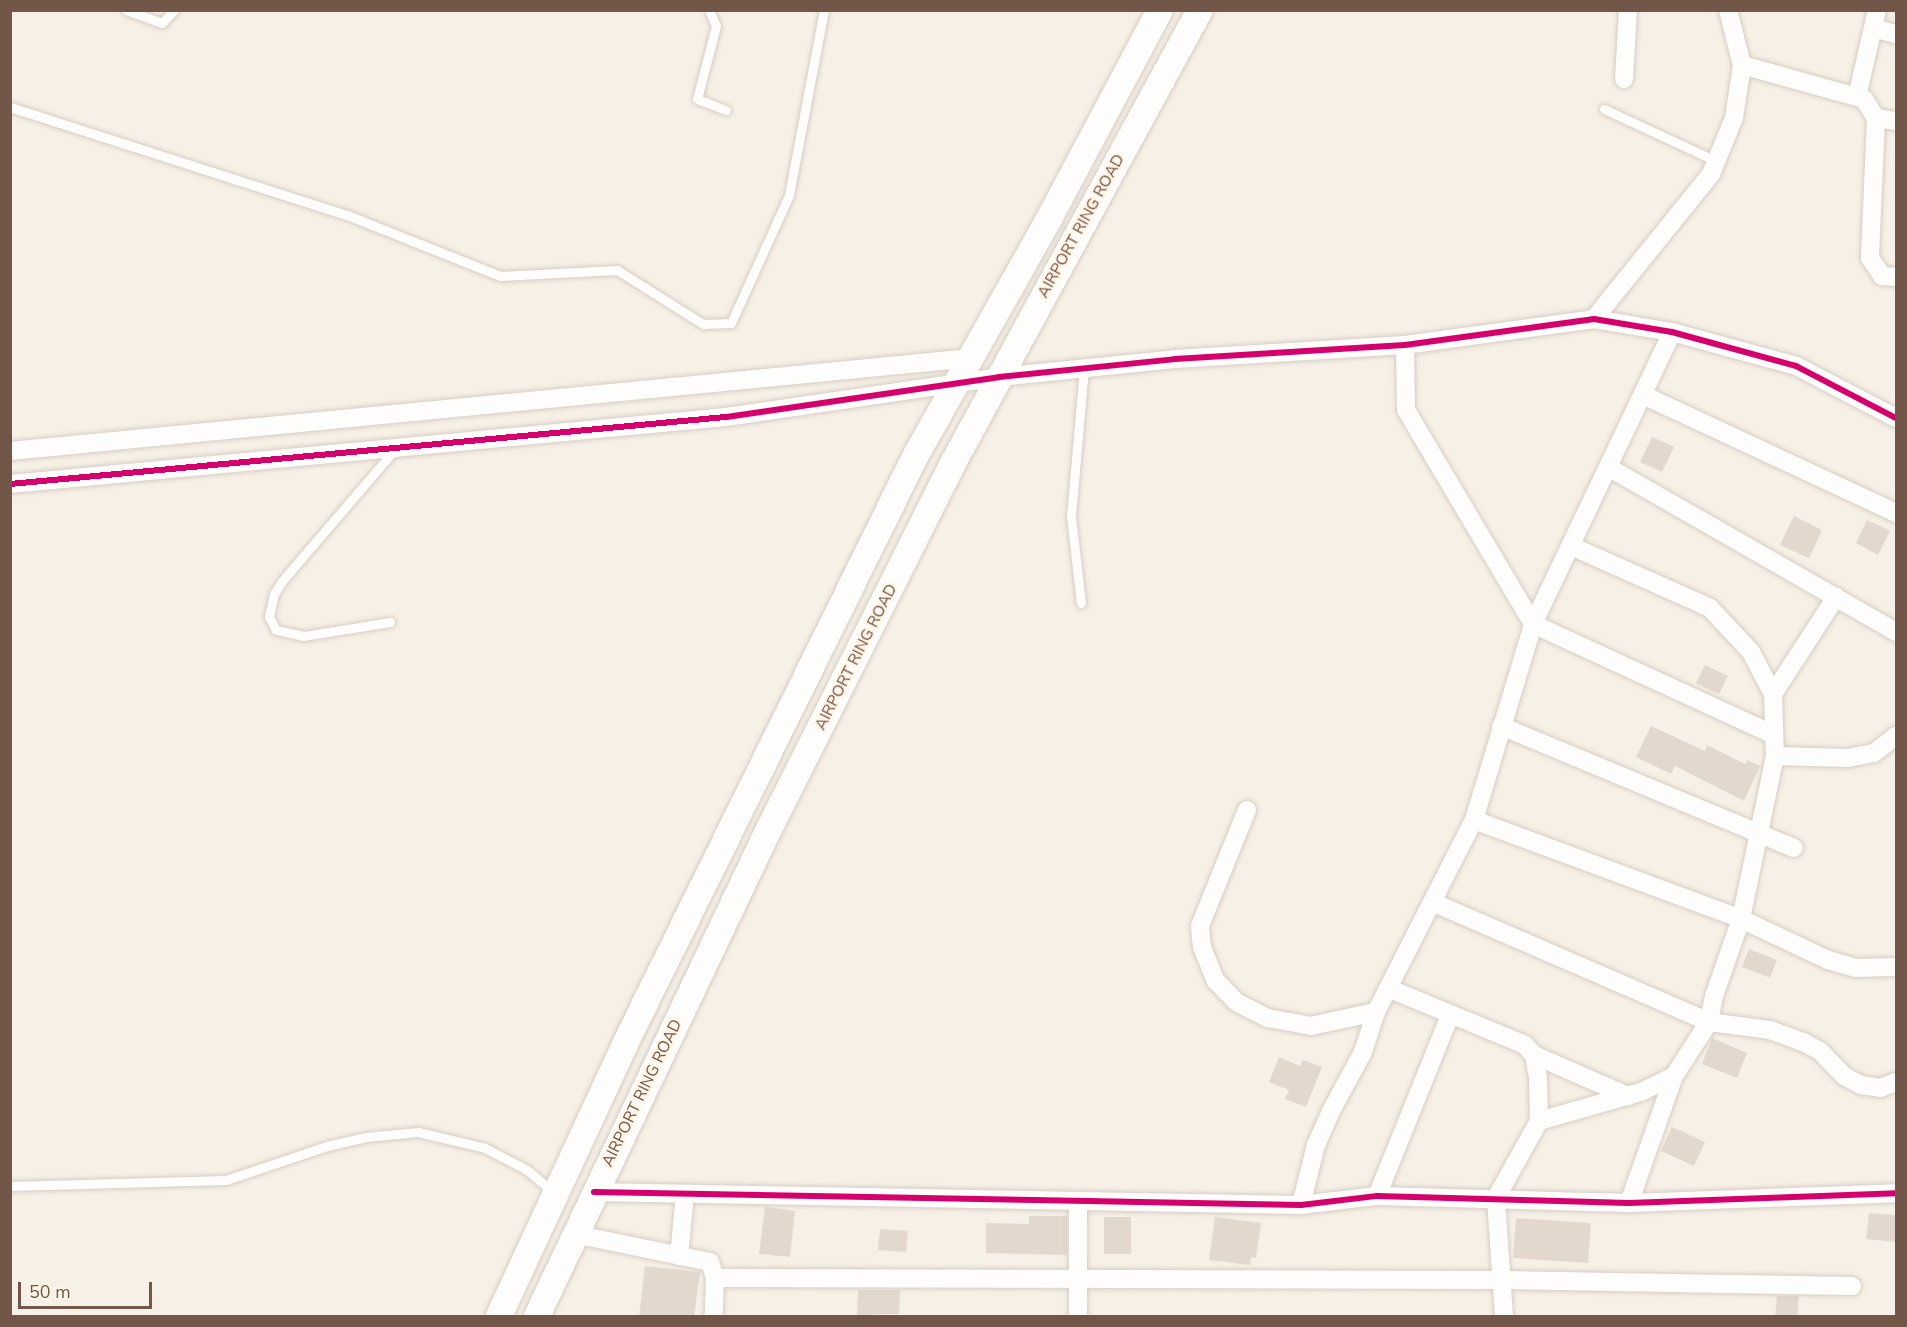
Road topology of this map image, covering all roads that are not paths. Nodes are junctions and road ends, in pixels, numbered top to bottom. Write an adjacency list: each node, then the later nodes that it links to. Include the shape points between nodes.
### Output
1 (126, 10): 2 (lane, via 162,23)
2 (174, 10)
3 (710, 10): 16 (lane, via 716,26 697,99)
4 (824, 10): 14 (lane, via 789,195 731,323 704,324 617,270 500,276 347,214)
5 (1160, 10): 24 (main road, AIRPORT RING ROAD)
6 (1200, 10): 26 (main road, AIRPORT RING ROAD)
7 (1628, 10): 12 (street)
8 (1728, 10): 11 (street)
9 (1875, 19): 10 (street); 13 (street)
10 (1896, 34)
11 (1742, 65): 13 (street); 19 (street, via 1734,118)
12 (1624, 79)
13 (1857, 98): 17 (street, via 1864,99)
14 (10, 106)
15 (1604, 109): 19 (lane)
16 (726, 110)
17 (1876, 118): 18 (street); 20 (street, via 1870,258 1882,276)
18 (1896, 121)
19 (1716, 161): 21 (street, via 1711,174)
20 (1896, 277)
21 (1594, 318): 22 (street); 23 (street)
22 (1672, 332): 28 (street); 29 (street, via 1796,366)
23 (1405, 345): 25 (street); 39 (street, via 1406,411)
24 (972, 358): 27 (main road, AIRPORT RING ROAD); 31 (street)
25 (1084, 368): 26 (street); 37 (lane, via 1071,516)
26 (999, 378): 27 (street); 63 (main road, AIRPORT RING ROAD, via 768,831)
27 (955, 386): 30 (street, via 726,417); 65 (main road, AIRPORT RING ROAD, via 916,455 625,1044)
28 (1643, 395): 32 (street); 34 (street)
29 (1896, 418)
30 (396, 448): 33 (street); 38 (lane, via 282,581 274,594 269,617 276,630 304,636)
31 (10, 451)
32 (1608, 467): 35 (street); 36 (street)
33 (10, 484)
34 (1896, 513)
35 (1571, 546): 39 (street); 41 (street, via 1710,608 1751,652)
36 (1836, 597): 40 (street); 41 (street)
37 (1081, 603)
38 (390, 622)
39 (1533, 624): 42 (street); 43 (street)
40 (1896, 632)
41 (1773, 694): 43 (street)
42 (1501, 726): 47 (street); 48 (street)
43 (1774, 735): 45 (street)
44 (1896, 736): 45 (street, via 1874,753 1848,758)
45 (1775, 756): 48 (street)
46 (1247, 810): 54 (street, via 1200,926 1202,947 1216,981 1236,1002 1268,1018 1311,1026)
47 (1474, 820): 50 (street); 51 (street)
48 (1760, 836): 49 (street); 51 (street)
49 (1794, 848)
50 (1432, 902): 53 (street); 56 (street)
51 (1741, 919): 52 (street, via 1828,960 1856,968); 56 (street)
52 (1896, 968)
53 (1390, 988): 54 (street); 55 (street)
54 (1376, 1012): 71 (street, via 1363,1052 1316,1145)
55 (1450, 1015): 57 (street, via 1505,1035); 67 (street)
56 (1709, 1022): 58 (street); 59 (street, via 1770,1030 1803,1042 1861,1085 1880,1088)
57 (1534, 1055): 60 (street); 61 (street)
58 (1674, 1076): 60 (street); 70 (street)
59 (1896, 1082)
60 (1628, 1096): 61 (street)
61 (1539, 1121): 68 (street)
62 (10, 1186): 65 (lane, via 226,1180 327,1146 418,1132 485,1148 527,1170)
63 (594, 1192): 66 (street); 72 (main road, AIRPORT RING ROAD)
64 (1896, 1193): 70 (street)
65 (556, 1194): 78 (main road, AIRPORT RING ROAD)
66 (685, 1195): 69 (street); 73 (street)
67 (1377, 1196): 68 (street); 71 (street)
68 (1496, 1198): 70 (street); 76 (street)
69 (1078, 1202): 71 (street); 75 (street)
70 (1629, 1203)
71 (1301, 1205)
72 (574, 1234): 73 (street); 79 (main road, AIRPORT RING ROAD)
73 (679, 1256): 74 (street, via 710,1262)
74 (715, 1278): 75 (street); 80 (street)
75 (1079, 1278): 76 (street); 81 (street)
76 (1503, 1280): 77 (street); 82 (street)
77 (1852, 1286)
78 (499, 1317)
79 (537, 1317)
80 (714, 1317)
81 (1078, 1317)
82 (1504, 1317)

